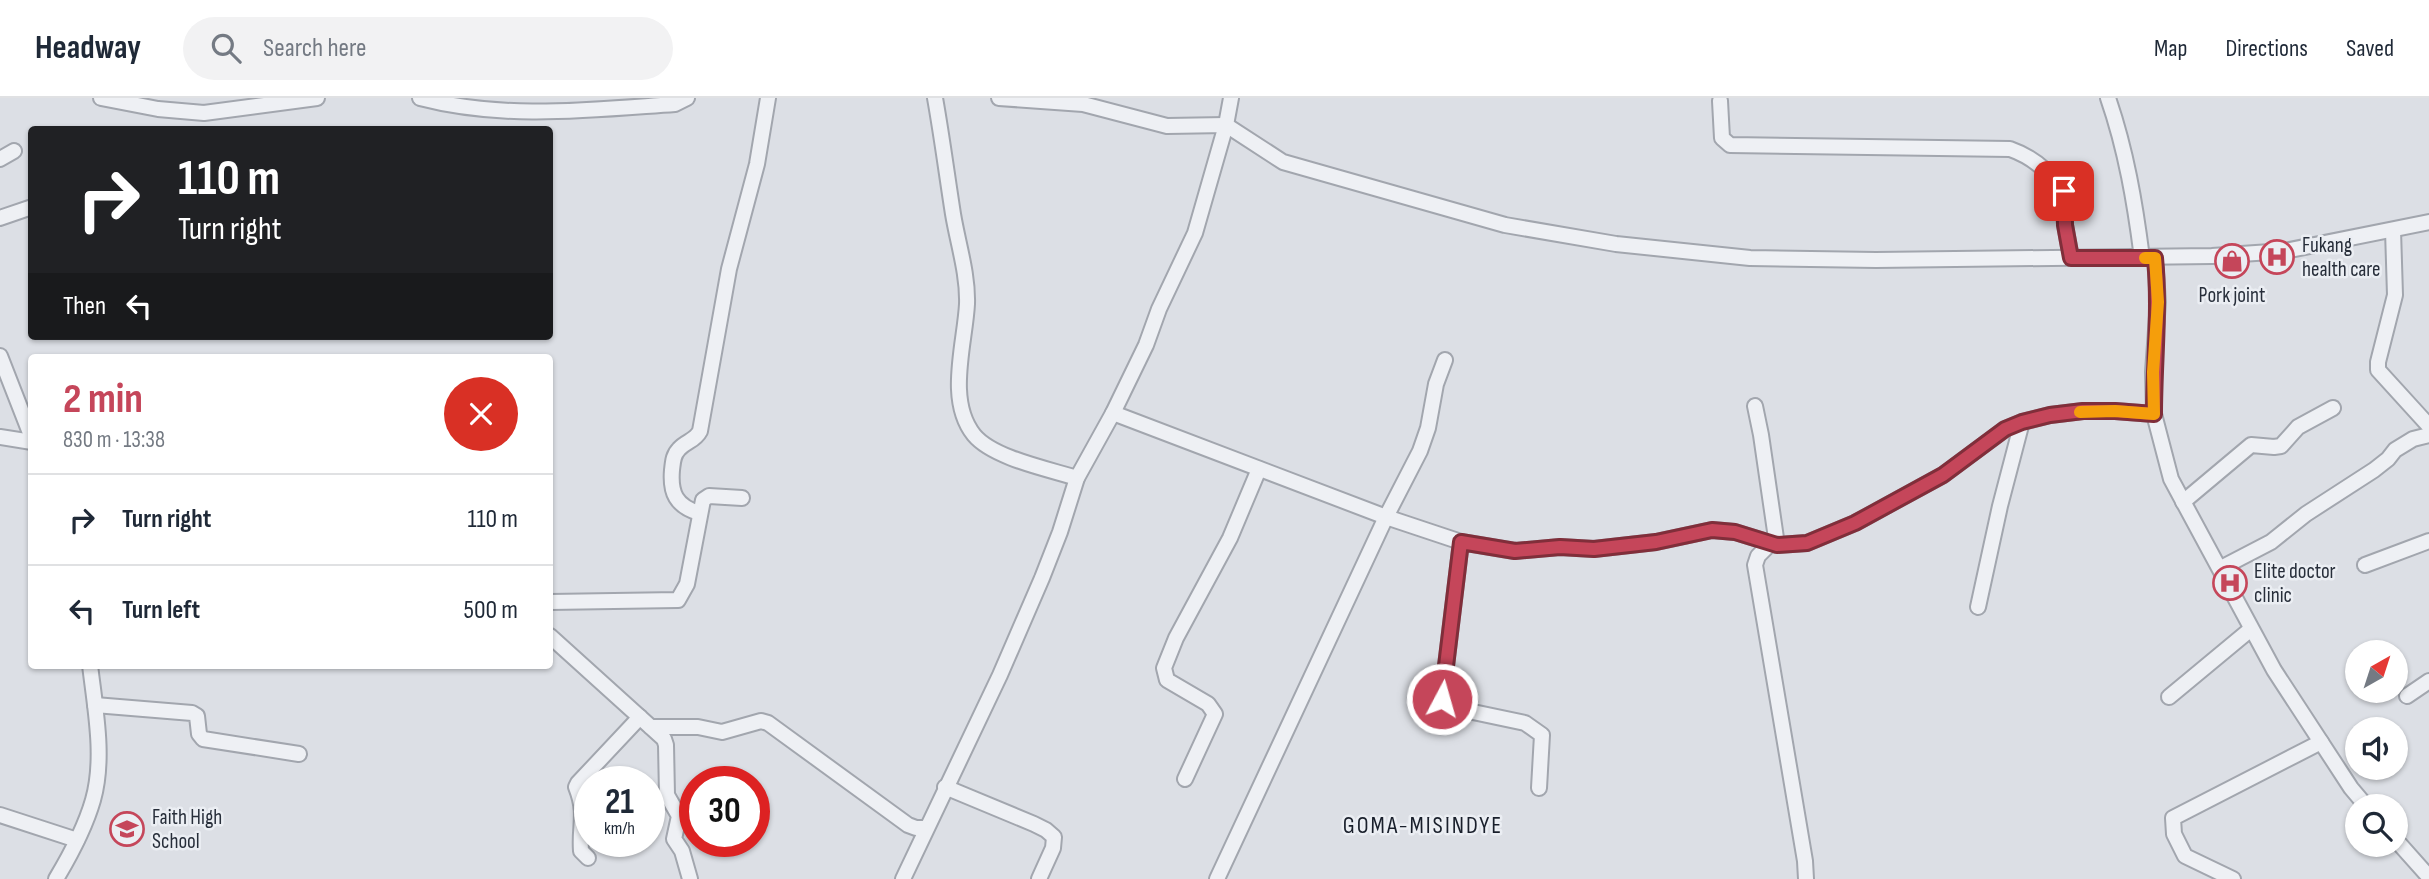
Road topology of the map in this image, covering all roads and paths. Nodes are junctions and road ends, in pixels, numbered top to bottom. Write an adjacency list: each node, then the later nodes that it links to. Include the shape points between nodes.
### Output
1 (101, 98): 2 (street, via 204,113)
2 (317, 98)
3 (420, 98): 4 (street, via 489,111 558,112 675,104)
4 (687, 98)
5 (767, 98): 6 (street); 37 (street, via 758,164 729,269 701,431 674,455 672,490 683,505)
6 (776, 98)
7 (935, 98): 34 (street, via 965,274 967,304 959,376 966,419 985,444)
8 (999, 98): 12 (street, via 1083,104 1167,126)
9 (1231, 98): 12 (street)
10 (2108, 98): 20 (street)
11 (1720, 101): 19 (street, via 1722,138 1730,145 2020,152 2064,191)
12 (1226, 125): 19 (street, via 1283,162 1505,225 1561,236 1750,258); 25 (street, via 1195,233)
13 (14, 151): 14 (street)
14 (0, 159)
15 (28, 208): 16 (street)
16 (0, 219)
17 (2429, 222): 18 (street)
18 (2393, 230): 20 (street, via 2285,251); 28 (street, via 2395,295 2378,370)
19 (2071, 258): 20 (street)
20 (2149, 258): 26 (street, via 2158,302)
21 (0, 356): 29 (street)
22 (1445, 360): 38 (street, via 1420,451)
23 (1755, 406): 41 (street)
24 (2333, 408): 36 (street, via 2298,427 2281,446 2251,445)
25 (1113, 413): 33 (street); 34 (street)
26 (2154, 414): 27 (street, via 2083,411); 36 (street, via 2168,469)
27 (2022, 422): 41 (street, via 2005,429 1943,475 1855,523 1807,543); 45 (street)
28 (2429, 426)
29 (28, 430)
30 (2429, 435): 43 (street, via 2404,444 2271,542)
31 (0, 437): 32 (street)
32 (28, 440)
33 (1259, 469): 38 (street); 56 (street, via 1230,538 1164,667 1167,680 1209,704 1215,714)
34 (1077, 478): 57 (street, via 1042,578)
35 (743, 498): 37 (street, via 709,496 703,499)
36 (2183, 502): 43 (street)
37 (699, 513): 44 (street, via 687,584 678,600)
38 (1386, 517): 40 (street); 70 (street)
39 (2429, 541): 42 (street)
40 (1461, 542): 41 (street, via 1515,551 1594,549 1712,530); 58 (street, via 1442,699 1454,708 1534,727 1542,735)
41 (1774, 545): 71 (street, via 1758,556 1755,565)
42 (2365, 565)
43 (2221, 568): 46 (street)
44 (553, 602)
45 (1978, 607)
46 (2251, 629): 51 (street); 54 (street)
47 (553, 639): 53 (street)
48 (90, 669): 52 (street)
49 (2429, 681): 50 (street)
50 (2408, 695)
51 (2169, 697)
52 (95, 705): 55 (street, via 192,713 203,739); 62 (street, via 98,757 94,798)
53 (645, 722): 61 (street, via 722,732 761,720 908,825); 64 (street, via 576,787 583,812 580,851); 67 (street, via 666,745 667,795 679,816 674,839)
54 (2321, 742): 59 (street); 72 (street, via 2173,818 2174,834 2185,856)
55 (299, 754)
56 (1185, 779)
57 (945, 787): 61 (street); 69 (street, via 1054,837)
58 (1539, 788)
59 (2356, 794)
60 (0, 815): 62 (street)
61 (926, 828): 68 (street)
62 (77, 840): 66 (street)
63 (2408, 853): 65 (street)
64 (588, 858)
65 (2429, 877)
66 (56, 879)
67 (690, 879)
68 (903, 879)
69 (1039, 879)
70 (1217, 879)
71 (1806, 879)
72 (2233, 879)

